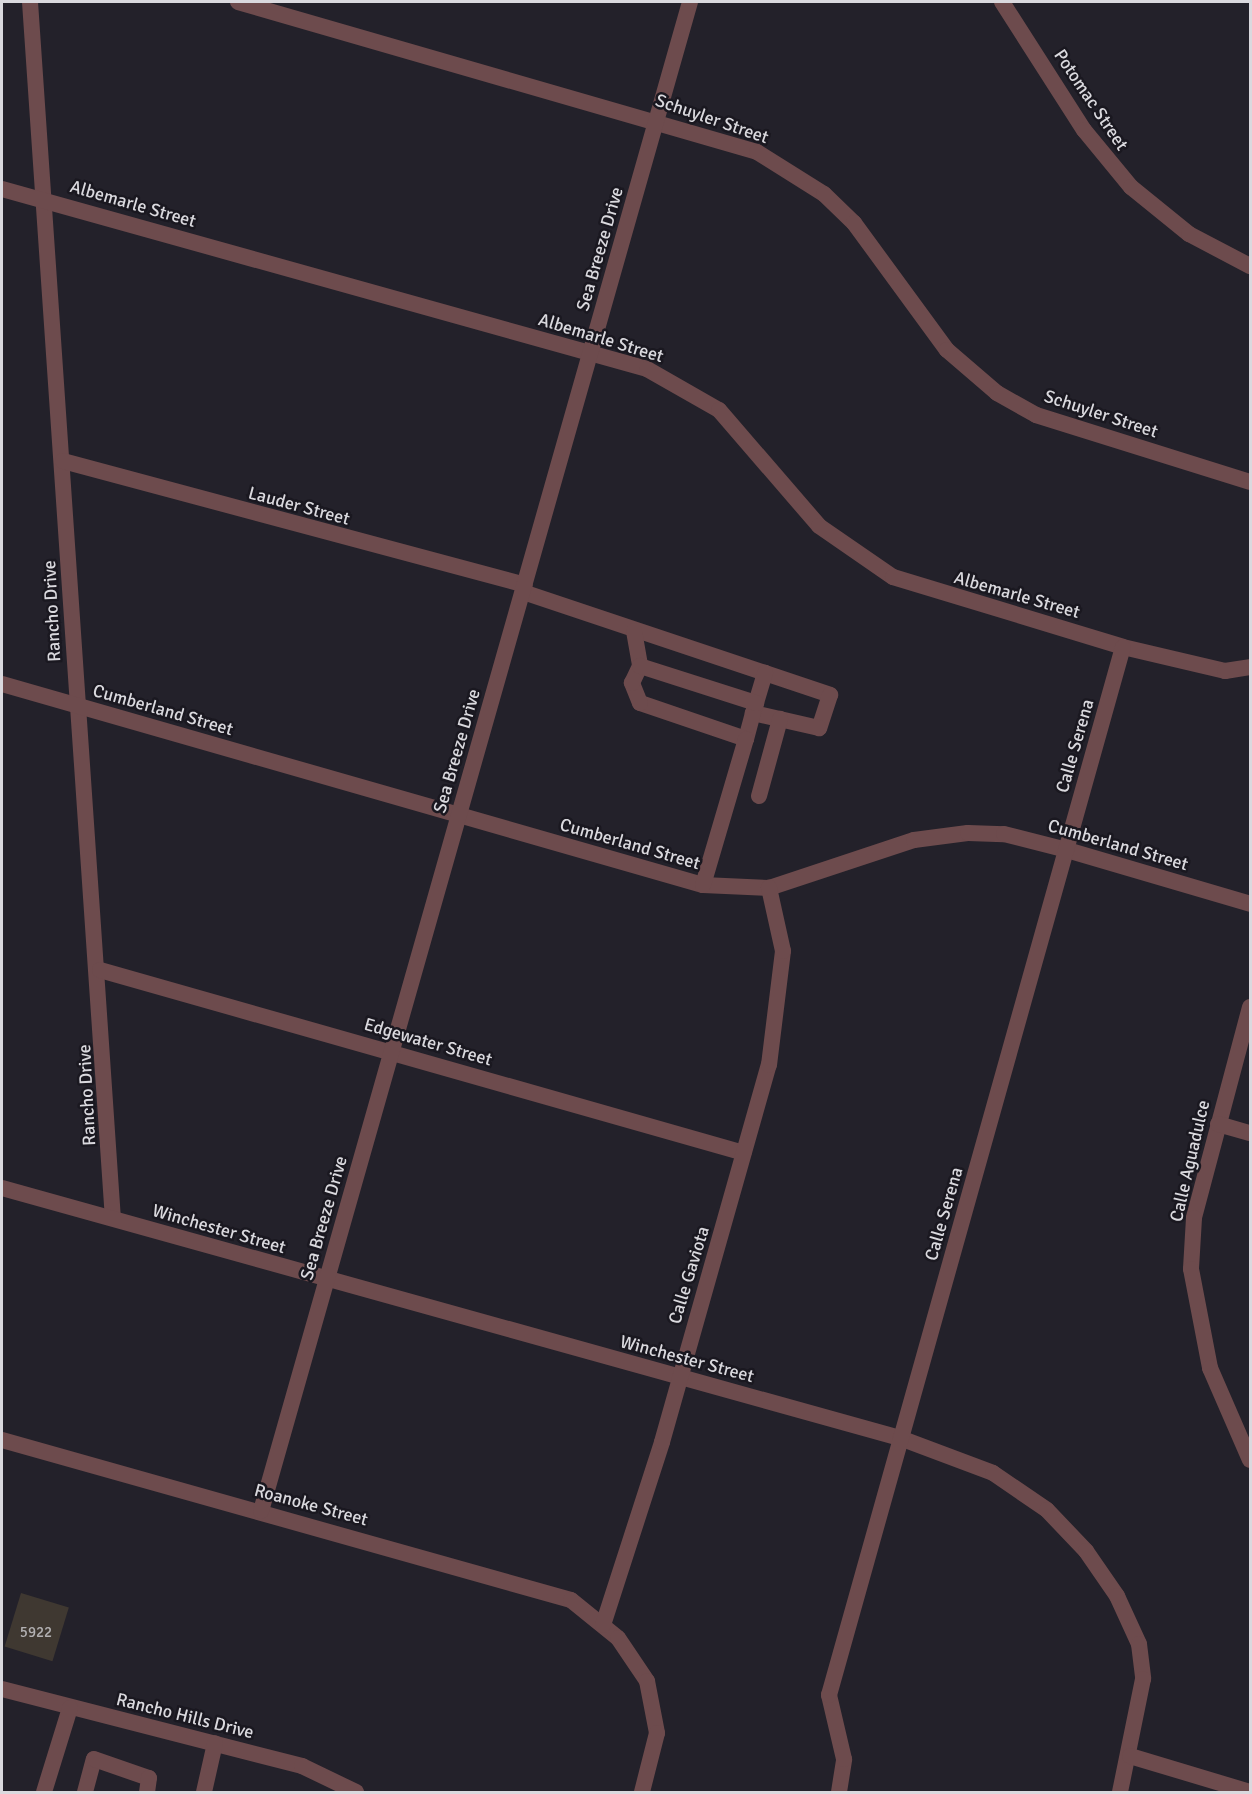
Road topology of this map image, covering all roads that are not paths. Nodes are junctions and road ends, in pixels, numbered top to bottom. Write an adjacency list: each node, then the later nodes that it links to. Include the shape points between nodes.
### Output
1 (30, 2): 8 (street, Rancho Drive)
2 (237, 2): 5 (street, Schuyler Street)
3 (690, 2): 6 (street, Sea Breeze Drive)
4 (1002, 2): 9 (street, Potomac Street, via 1084,130 1131,187 1188,234)
5 (287, 8): 6 (street, Schuyler Street)
6 (657, 119): 10 (street, Sea Breeze Drive); 12 (street, Schuyler Street, via 757,152 824,194 876,250 947,350 997,393 1036,415)
7 (2, 189): 8 (street, Albemarle Street)
8 (41, 199): 10 (street, Albemarle Street); 11 (street, Rancho Drive)
9 (1251, 266)
10 (591, 352): 13 (street, Sea Breeze Drive); 15 (street, Albemarle Street, via 647,369 711,403 742,432 819,526 893,577)
11 (63, 461): 13 (street, Lauder Street); 20 (street, Rancho Drive)
12 (1251, 482)
13 (524, 589): 14 (street, Lauder Street); 25 (street, Sea Breeze Drive)
14 (634, 631): 16 (street); 18 (street, Lauder Street)
15 (1123, 646): 17 (street, Albemarle Street, via 1225,671); 26 (street, Calle Serena)
16 (640, 666): 21 (street); 23 (street, via 632,683 640,704)
17 (1251, 667)
18 (765, 673): 21 (street); 22 (street, Lauder Street, via 830,695 819,728)
19 (2, 684): 20 (street, Cumberland Street)
20 (76, 705): 25 (street, Cumberland Street); 30 (street, Rancho Drive)
21 (754, 708): 22 (street); 23 (street)
22 (780, 719): 24 (street)
23 (746, 739): 27 (street)
24 (759, 796)
25 (459, 814): 27 (street, Cumberland Street); 32 (street, Sea Breeze Drive)
26 (1067, 850): 28 (street, Cumberland Street, via 1004,834 914,840); 29 (street, Cumberland Street); 40 (street, Calle Serena)
27 (703, 885): 28 (street, Cumberland Street)
28 (769, 888): 35 (street, Calle Gaviota, via 783,951 769,1065)
29 (1251, 904)
30 (100, 970): 32 (street, Edgewater Street); 37 (street, Rancho Drive)
31 (1251, 1007): 33 (street, Calle Aguadulce)
32 (393, 1050): 35 (street, Edgewater Street); 38 (street, Sea Breeze Drive)
33 (1218, 1124): 34 (street); 42 (street, Calle Aguadulce, via 1194,1218 1191,1269 1209,1368)
34 (1251, 1133)
35 (744, 1153): 39 (street, Calle Gaviota)
36 (2, 1188): 37 (street, Winchester Street)
37 (113, 1218): 38 (street, Winchester Street)
38 (327, 1280): 39 (street, Winchester Street); 43 (street, Sea Breeze Drive)
39 (678, 1377): 40 (street, Winchester Street); 44 (street, Calle Gaviota)
40 (900, 1438): 48 (street, Winchester Street, via 993,1473 1025,1492 1068,1529 1103,1574 1142,1653); 55 (street, Calle Serena, via 829,1695 844,1759)
41 (2, 1440): 43 (street, Roanoke Street)
42 (1251, 1460)
43 (261, 1511): 44 (street, Roanoke Street, via 572,1600)
44 (603, 1625): 54 (street, via 634,1659 653,1698 656,1750)
45 (2, 1689): 46 (street, Rancho Hills Drive)
46 (70, 1708): 47 (street, Rancho Hills Drive); 49 (street)
47 (215, 1743): 52 (street); 53 (street, Rancho Hills Drive, via 319,1772)
48 (1130, 1756): 56 (street, Winchester Street); 57 (street)
49 (45, 1792)
50 (85, 1792): 51 (street, via 94,1760 149,1778)
51 (147, 1792)
52 (204, 1792)
53 (356, 1792)
54 (642, 1792)
55 (839, 1792)
56 (1120, 1792)
57 (1251, 1792)

